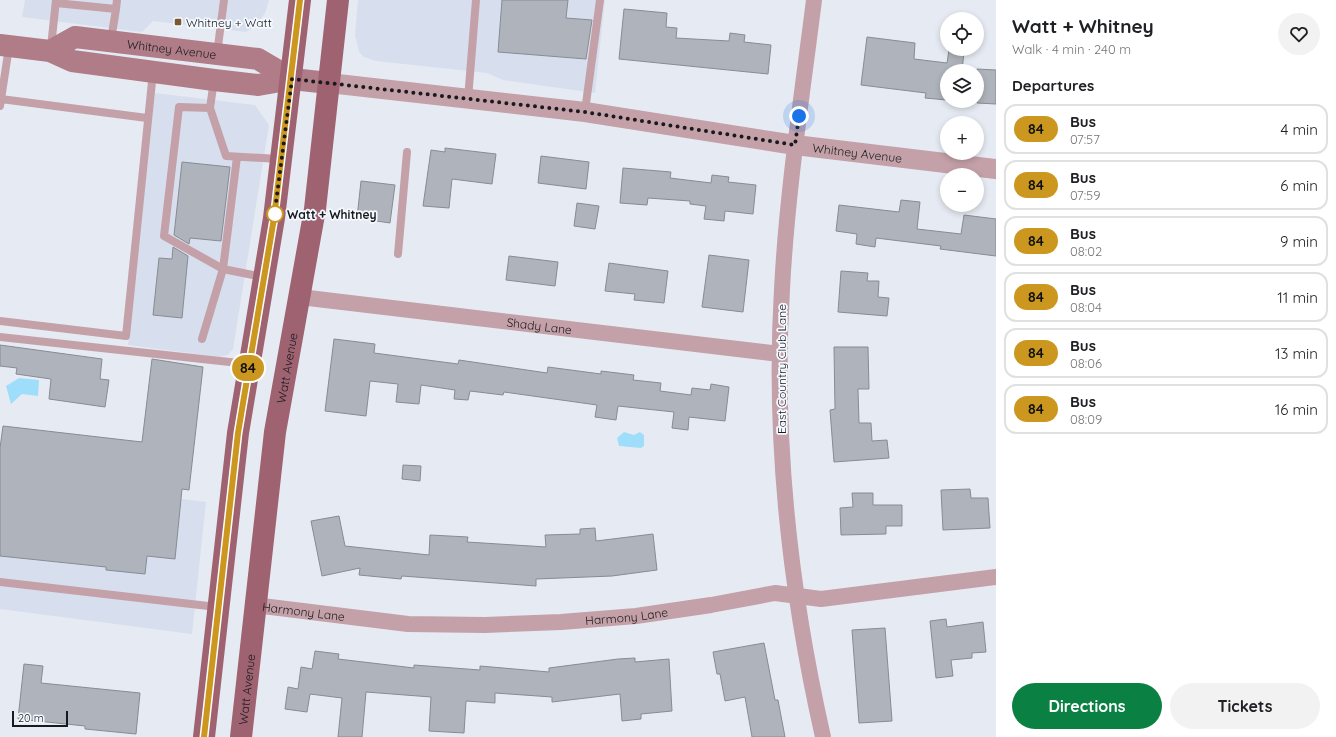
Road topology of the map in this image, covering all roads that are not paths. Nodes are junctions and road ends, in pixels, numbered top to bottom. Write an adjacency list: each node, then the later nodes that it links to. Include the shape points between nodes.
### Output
1 (117, 0): 9 (lane)
2 (224, 0): 13 (lane)
3 (300, 0): 15 (main road)
4 (338, 0): 17 (main road, Watt Avenue)
5 (476, 0): 18 (lane)
6 (600, 0): 21 (lane)
7 (814, 0): 23 (street, East Country Club Lane)
8 (56, 1): 9 (lane); 12 (lane)
9 (116, 9): 10 (lane)
10 (111, 41): 12 (main road, Whitney Avenue, via 75,36); 13 (main road, Whitney Avenue)
11 (5, 46): 12 (main road, Whitney Avenue); 19 (lane)
12 (50, 51): 14 (main road, Whitney Avenue, via 72,61)
13 (217, 55): 15 (main road, Whitney Avenue, via 258,59)
14 (153, 72): 16 (main road, Whitney Avenue); 22 (lane)
15 (292, 79): 16 (main road, Whitney Avenue, via 258,85); 17 (main road, Whitney Avenue); 26 (main road)
16 (214, 80): 20 (lane)
17 (329, 83): 18 (street, Whitney Avenue); 31 (main road, Watt Avenue, via 315,209)
18 (468, 100): 21 (street, Whitney Avenue)
19 (0, 103): 22 (lane)
20 (210, 108): 25 (lane, via 226,156); 29 (lane, via 179,107 164,236)
21 (585, 112): 23 (street, Whitney Avenue)
22 (146, 118): 32 (lane, via 126,336)
23 (795, 145): 27 (street, Whitney Avenue); 35 (street, East Country Club Lane, via 784,252)
24 (407, 152): 28 (lane)
25 (237, 157): 26 (lane); 29 (lane)
26 (282, 159): 30 (main road)
27 (996, 169)
28 (398, 254)
29 (223, 269): 30 (lane); 34 (lane)
30 (264, 277): 36 (main road)
31 (300, 297): 35 (street, Shady Lane); 40 (main road, Watt Avenue, via 275,432)
32 (0, 321)
33 (0, 337): 36 (lane)
34 (202, 339)
35 (780, 354): 39 (street, East Country Club Lane, via 781,432 787,517)
36 (248, 364): 41 (main road)
37 (996, 577): 39 (street, Harmony Lane, via 821,599)
38 (0, 582): 41 (lane)
39 (797, 596): 40 (street, Harmony Lane, via 775,593 636,616 485,625 408,624); 44 (street, East Country Club Lane)
40 (254, 605): 43 (main road, Watt Avenue)
41 (217, 607): 42 (main road)
42 (204, 737)
43 (241, 737)
44 (823, 737)

